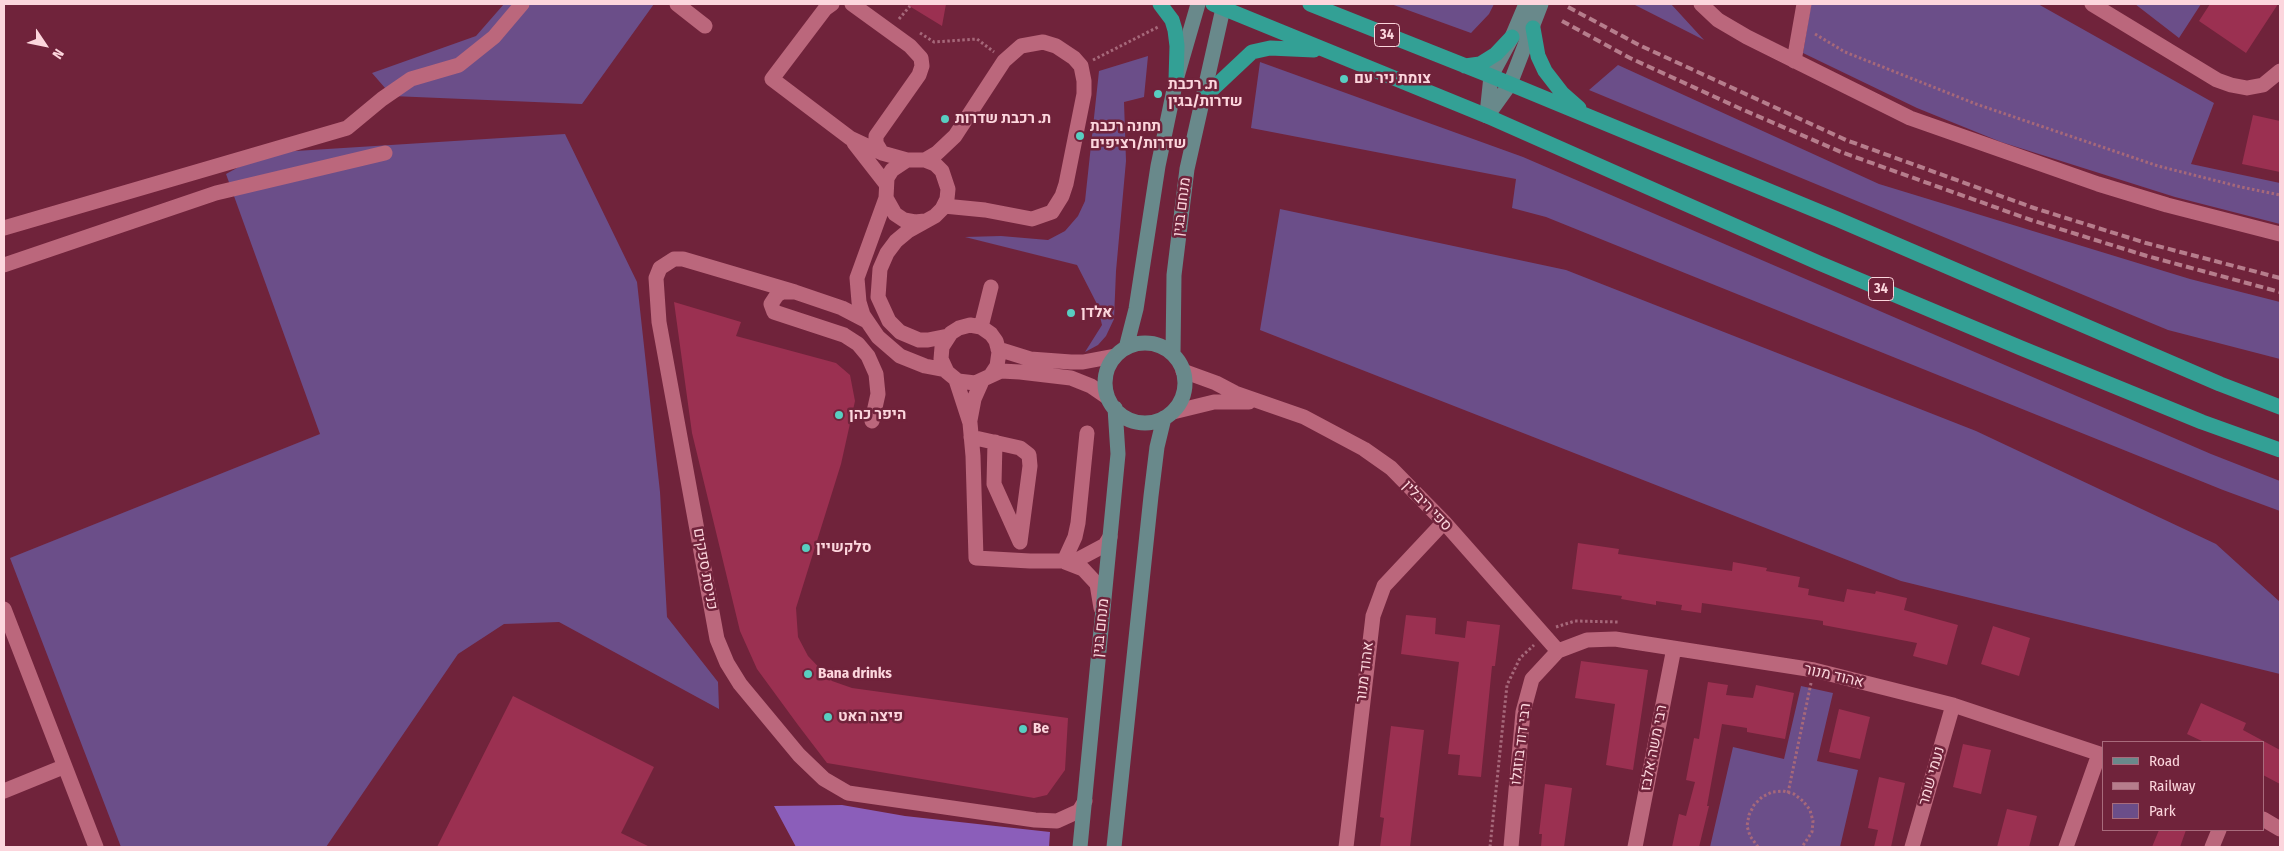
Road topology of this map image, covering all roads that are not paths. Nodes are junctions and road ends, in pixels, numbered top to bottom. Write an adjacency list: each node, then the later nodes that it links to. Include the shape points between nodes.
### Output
1 (522, 4): 35 (street, via 494,37 459,65 411,79 347,128)
2 (677, 4): 14 (street)
3 (832, 4): 27 (street, via 772,79)
4 (852, 4): 29 (street, via 910,46 921,58 919,75 876,136)
5 (1160, 4): 22 (highway, via 1172,20 1177,46)
6 (1198, 4): 22 (main road, מנחם בגין)
7 (1310, 4): 19 (highway, 34)
8 (1526, 4): 16 (main road)
9 (1541, 4): 15 (main road)
10 (1701, 4): 18 (street, via 1725,24)
11 (1804, 4): 18 (street)
12 (2092, 4): 20 (street, via 2231,86 2247,88 2263,84)
13 (1220, 5): 17 (highway, 34); 24 (main road, מנחם בגין)
14 (704, 26)
15 (1533, 28): 23 (main road); 26 (highway, via 1538,56 1545,71 1562,93)
16 (1512, 38): 19 (highway, via 1480,64); 21 (main road)
17 (1325, 50): 24 (highway, via 1270,48 1252,52); 25 (highway, 34)
18 (1794, 61): 36 (street, via 1910,118 2167,206)
19 (1465, 66): 21 (highway, 34)
20 (2280, 70)
21 (1492, 76): 23 (highway, 34); 25 (main road)
22 (1176, 80): 44 (main road, מנחם בגין, via 1158,166 1136,309)
23 (1510, 84): 25 (main road); 26 (highway, 34)
24 (1202, 99): 45 (main road, מנחם בגין, via 1187,169 1174,275)
25 (1487, 116): 57 (highway, 34, via 1942,315 2202,422)
26 (1592, 118): 51 (highway, 34)
27 (850, 138): 29 (street); 32 (street)
28 (385, 153): 37 (street, via 216,193)
29 (882, 153): 30 (street)
30 (907, 160): 31 (street); 32 (street, via 892,170)
31 (926, 160): 33 (street, via 938,167 947,180); 33 (street, via 955,136 1004,61 1021,46 1043,42 1065,51 1081,66 1084,94 1068,174 1062,196 1052,212 1032,219)
32 (886, 191): 34 (street, via 895,214 904,220); 40 (street, via 858,278 859,302)
33 (944, 206): 34 (street)
34 (925, 221): 42 (street, via 896,241 887,253 880,269 878,297 889,322 900,332 919,340)
35 (4, 228)
36 (2280, 234)
37 (4, 265)
38 (991, 287): 41 (street)
39 (795, 292): 40 (street, כניסת ספקים, via 842,308); 53 (street, via 777,295 771,304 774,312 844,335 868,356 876,374 878,394); 71 (street, כניסת ספקים, via 683,259 674,259 660,268 656,278 664,351 718,638 727,663 740,684 800,755 824,779 848,793 1057,821 1079,811)
40 (865, 320): 47 (street, via 878,338 900,356)
41 (981, 327): 42 (street, via 965,326); 43 (street, via 992,336)
42 (948, 336): 47 (street, via 941,353)
43 (998, 349): 44 (street, via 1030,359 1071,362); 48 (street, via 998,361)
44 (1121, 352): 45 (main road, via 1140,344 1152,344); 49 (main road, via 1107,373)
45 (1173, 354): 46 (main road)
46 (1183, 371): 50 (street, ספי ריבלין); 52 (main road, via 1182,398)
47 (950, 375): 48 (street, via 969,383); 54 (street)
48 (986, 378): 49 (street, via 1010,371 1071,378 1091,386); 54 (street, via 974,398)
49 (1111, 402): 52 (main road, via 1122,416 1135,422 1148,423); 59 (main road, מנחם בגין, via 1118,454)
50 (1266, 402): 52 (street, ספי ריבלין, via 1214,402); 58 (street, ספי ריבלין, via 1304,417 1364,449 1391,468)
51 (2280, 407)
52 (1168, 415): 77 (main road, via 1158,447 1151,496)
53 (872, 421)
54 (971, 430): 56 (street); 61 (street, via 976,558)
55 (1088, 432): 62 (street, via 1078,523)
56 (995, 442): 60 (street, via 994,484); 60 (street, via 1020,448 1029,455)
57 (2280, 450)
58 (1444, 522): 66 (street, ספי ריבלין); 78 (street, אהוד מנור, via 1384,586 1373,616)
59 (1110, 537): 62 (street, via 1106,545 1094,552 1075,561); 64 (main road, מנחם בגין)
60 (1020, 542): 61 (street)
61 (1030, 561): 62 (street)
62 (1064, 562): 64 (street, via 1084,569 1097,584)
63 (4, 609): 69 (street)
64 (1102, 612): 71 (main road, מנחם בגין)
65 (1674, 648): 66 (street, אהוד מנור, via 1615,639 1586,640); 67 (street, אהוד מנור, via 1814,670); 80 (street, רבי משה אלבז)
66 (1558, 651): 79 (street, רבי דוד בוזגלו, via 1532,679 1523,712)
67 (1952, 705): 68 (street, אהוד מנור); 81 (street, נעמי שמר)
68 (2101, 755): 82 (street)
69 (63, 767): 70 (street); 75 (street)
70 (4, 791)
71 (1085, 801): 76 (main road, מנחם בגין)
72 (2264, 820): 73 (street)
73 (2280, 829)
74 (2219, 831): 83 (street)
75 (96, 847)
76 (1080, 847)
77 (1114, 847)
78 (1346, 847)
79 (1511, 847)
80 (1635, 847)
81 (1912, 847)
82 (2066, 847)
83 (2212, 847)

